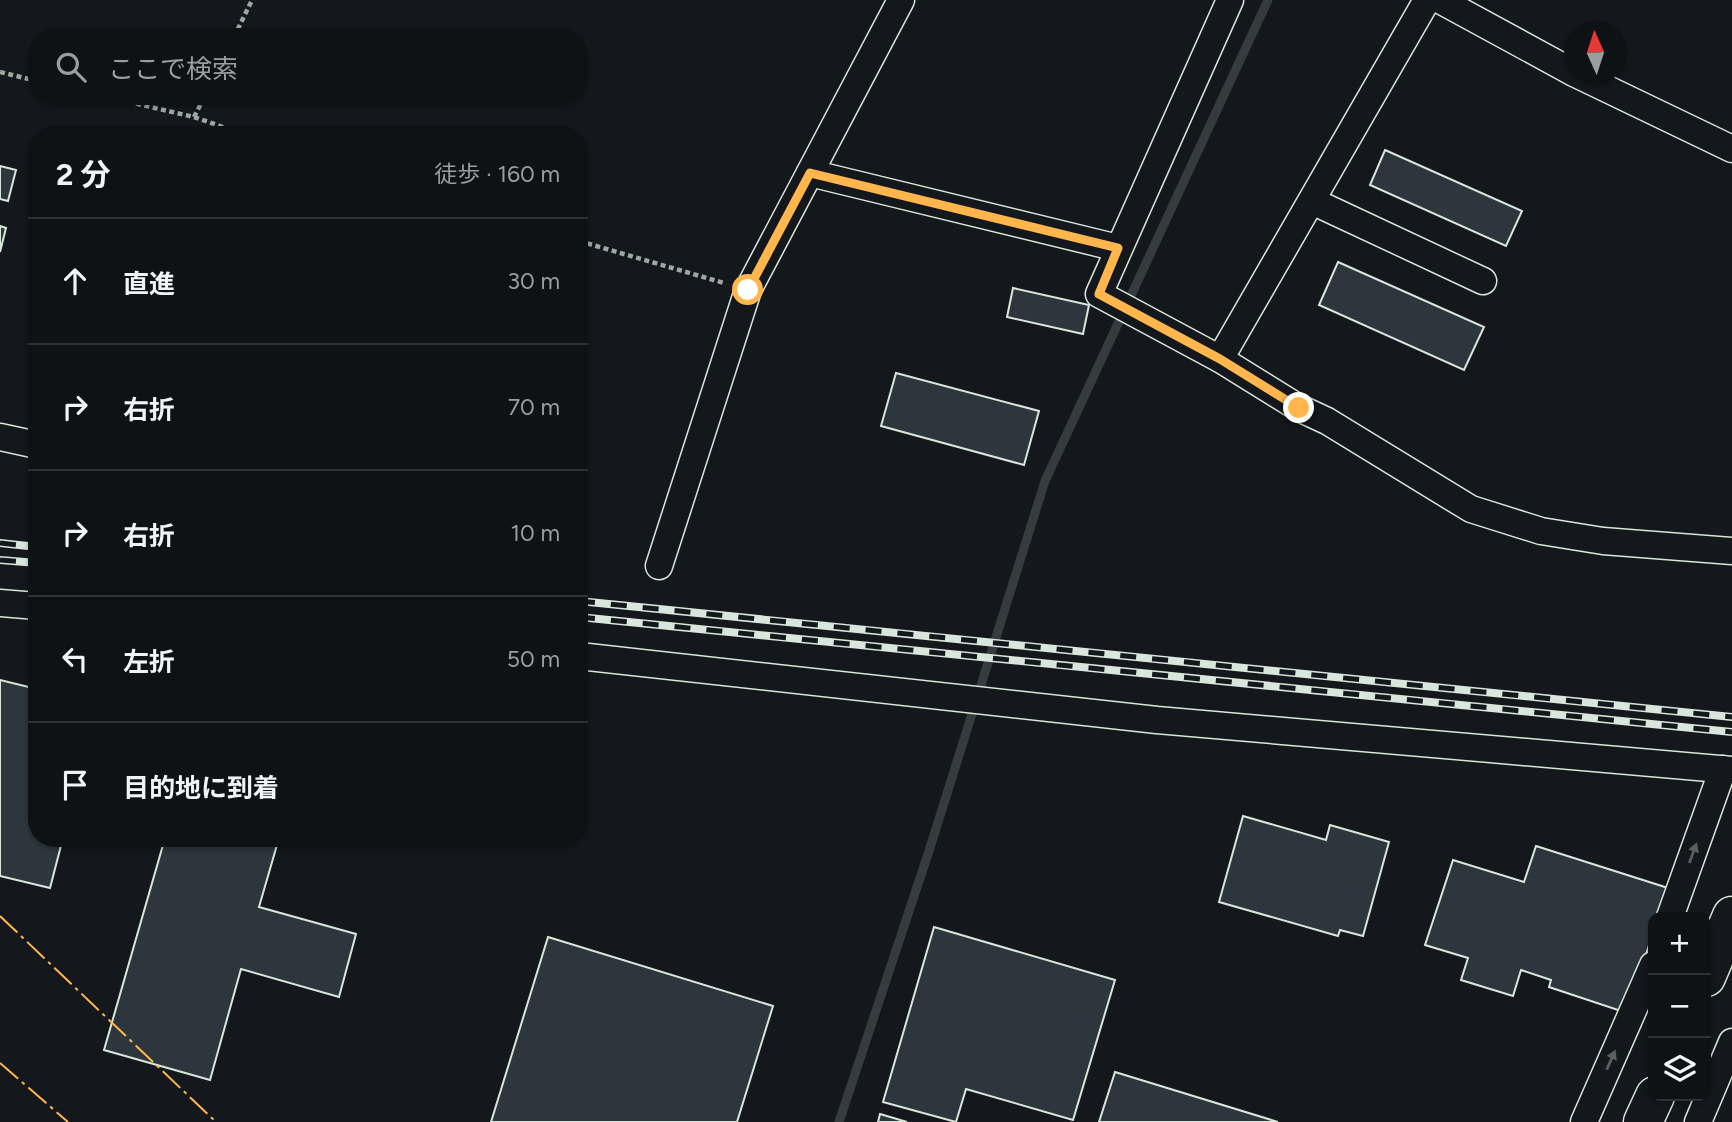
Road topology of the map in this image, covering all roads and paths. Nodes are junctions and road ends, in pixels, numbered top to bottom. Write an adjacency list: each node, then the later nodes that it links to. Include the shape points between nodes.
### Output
1 (252, 0): 6 (path)
2 (901, 0): 16 (street)
3 (1230, 0): 19 (street)
4 (1427, 0): 17 (street)
5 (1440, 0): 7 (street)
6 (238, 28)
7 (1564, 67)
8 (0, 72): 9 (path)
9 (28, 79)
10 (1598, 84): 15 (street)
11 (142, 105): 13 (path)
12 (200, 105): 13 (path)
13 (194, 117): 14 (path)
14 (220, 126)
15 (1732, 149)
16 (810, 173): 19 (street); 21 (street)
17 (1312, 201): 20 (street); 22 (street)
18 (588, 244): 21 (path)
19 (1118, 248): 22 (street, via 1099,294)
20 (1483, 281)
21 (748, 290): 26 (street)
22 (1220, 359): 25 (street, via 1471,509 1541,531 1603,541)
23 (0, 438): 24 (street)
24 (28, 443)
25 (1732, 551)
26 (659, 566)
27 (0, 603): 28 (street)
28 (28, 605)
29 (588, 657): 30 (street, via 1157,720)
30 (1728, 769): 31 (street, one-way to 30)
31 (1672, 912)
32 (1732, 916): 34 (main road)
33 (1649, 975): 37 (street, one-way to 33)
34 (1707, 975)
35 (1732, 1042): 39 (street)
36 (1653, 1101): 38 (main road)
37 (1584, 1122)
38 (1643, 1122)
39 (1698, 1122)

